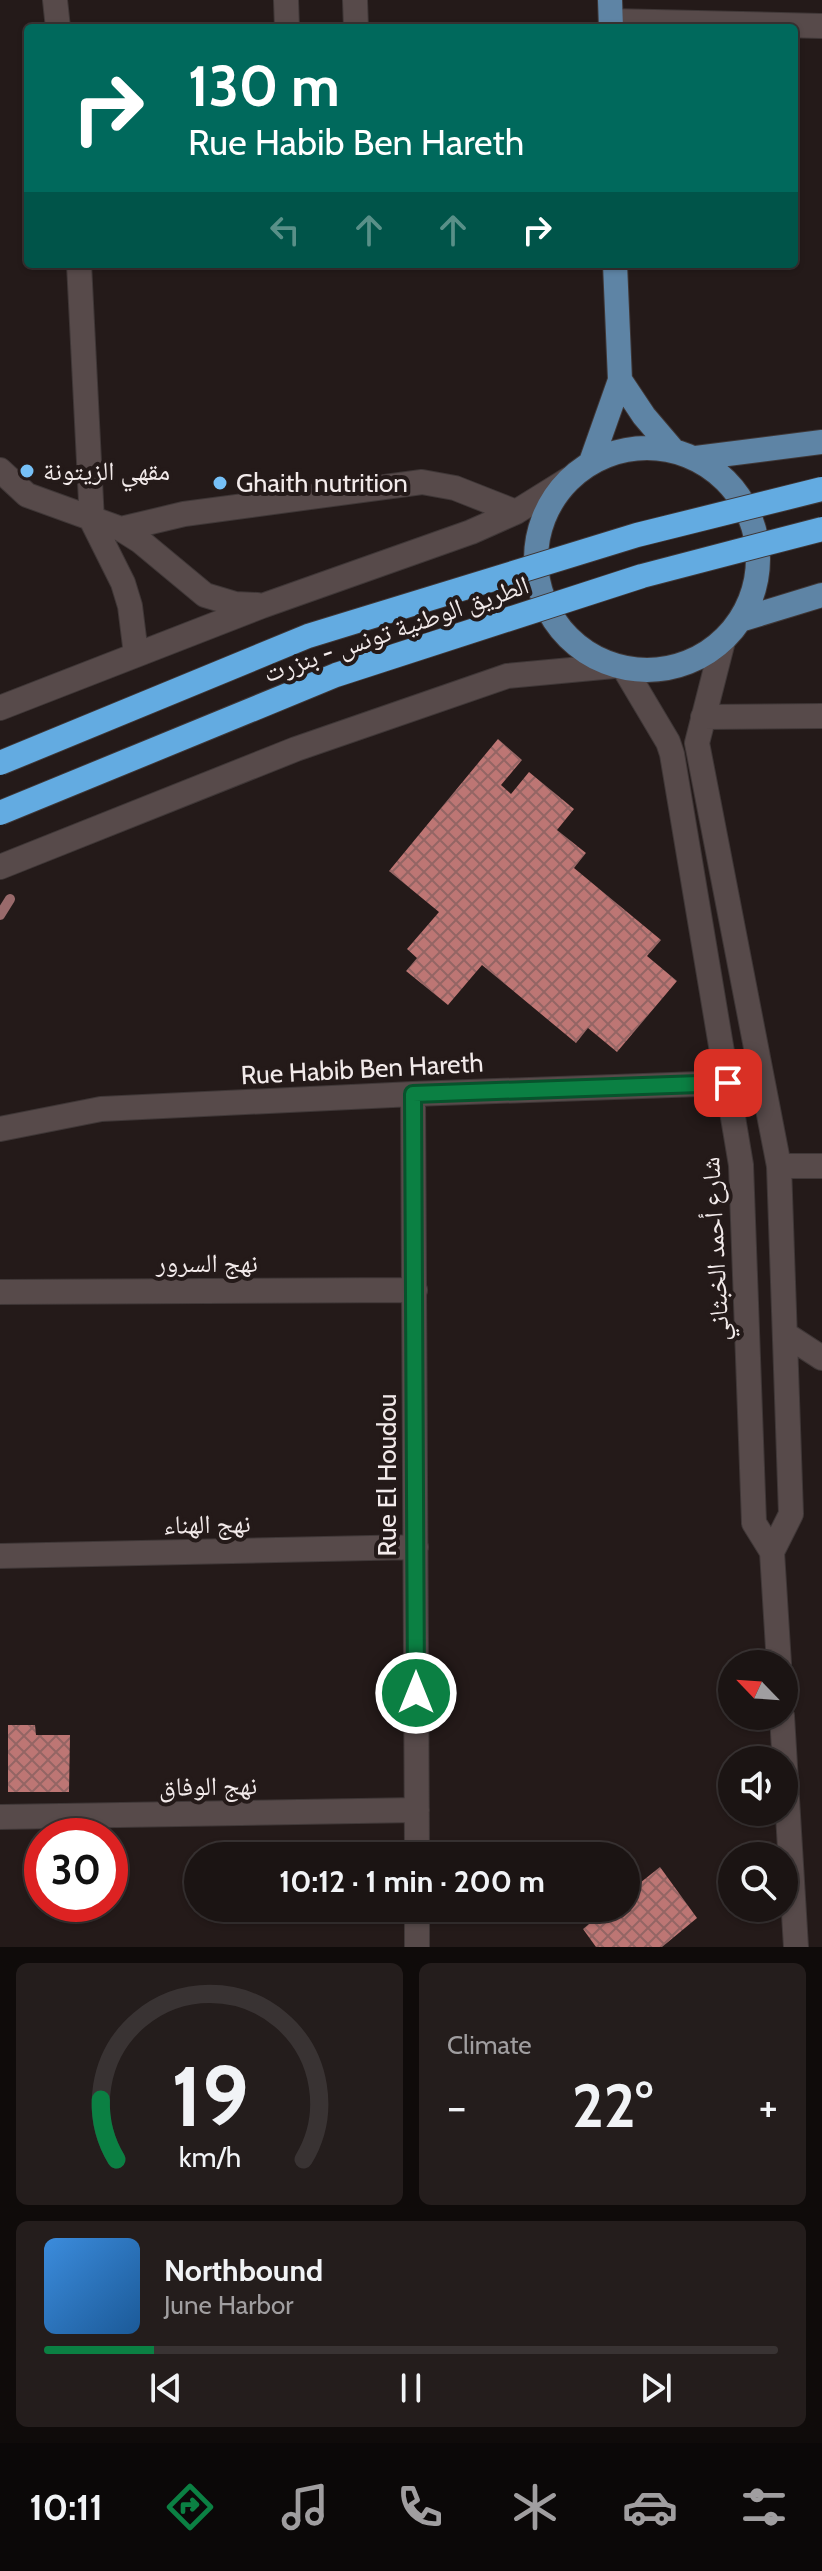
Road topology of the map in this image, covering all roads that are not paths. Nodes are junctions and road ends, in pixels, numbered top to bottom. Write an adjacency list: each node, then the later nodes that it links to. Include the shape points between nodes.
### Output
1 (55, 0): 5 (street)
2 (286, 0): 6 (street)
3 (355, 0): 7 (street)
4 (611, 16): 8 (street)
5 (58, 24)
6 (287, 24)
7 (356, 24)
8 (780, 24)
9 (798, 25): 10 (street)
10 (822, 26)
11 (79, 268): 21 (street)
12 (615, 268): 13 (main road)
13 (620, 380): 15 (main road); 16 (main road)
14 (822, 442): 15 (main road)
15 (685, 454): 16 (main road, via 631,448); 26 (main road, via 727,480 749,511 758,548 755,586)
16 (591, 462): 18 (main road)
17 (0, 470): 21 (street, via 27,495)
18 (569, 479): 20 (street); 29 (main road, via 547,510 536,547 538,585 554,620 580,648)
19 (822, 489): 33 (highway, الطريق الوطنية تونس - بنزرت, bridge, via 637,535 308,636)
20 (516, 512): 22 (street, via 455,488 422,482 184,514); 25 (street)
21 (92, 521): 22 (street); 28 (street, via 123,583)
22 (121, 529): 25 (street, via 205,595)
23 (822, 529): 34 (highway, الطريق الوطنية تونس - بنزرت, bridge, via 642,576 336,675)
24 (822, 595): 26 (main road)
25 (262, 606): 28 (street)
26 (740, 620): 27 (main road)
27 (723, 641): 29 (main road, via 694,660 659,670); 32 (street)
28 (136, 654): 30 (street)
29 (619, 667): 35 (street, via 507,676 296,749); 36 (street, شارع أحمد الخبثاني, via 672,754)
30 (0, 708)
31 (822, 716): 32 (street)
32 (703, 717): 39 (street, via 697,743)
33 (0, 763)
34 (0, 813)
35 (0, 867)
36 (728, 1083): 37 (street, Rue Habib Ben Hareth); 46 (street, شارع أحمد الخبثاني, via 741,1165 754,1523)
37 (413, 1094): 38 (street, Rue Habib Ben Hareth, via 101,1109); 41 (street, Rue El Houdou)
38 (0, 1129)
39 (779, 1166): 40 (street); 43 (street)
40 (822, 1166)
41 (415, 1290): 42 (street, نهج السرور); 45 (street, Rue El Houdou)
42 (0, 1292)
43 (785, 1334): 44 (street); 46 (street, via 791,1514)
44 (822, 1358)
45 (416, 1547): 47 (street, نهج الهناء); 50 (street, Rue El Houdou)
46 (772, 1552): 48 (street)
47 (0, 1556)
48 (778, 1650)
49 (783, 1730): 55 (street)
50 (417, 1810): 51 (street, نهج الوفاق); 52 (street, Rue El Houdou)
51 (0, 1817)
52 (417, 1842)
53 (417, 1922): 54 (street)
54 (417, 1947)
55 (796, 1947)

